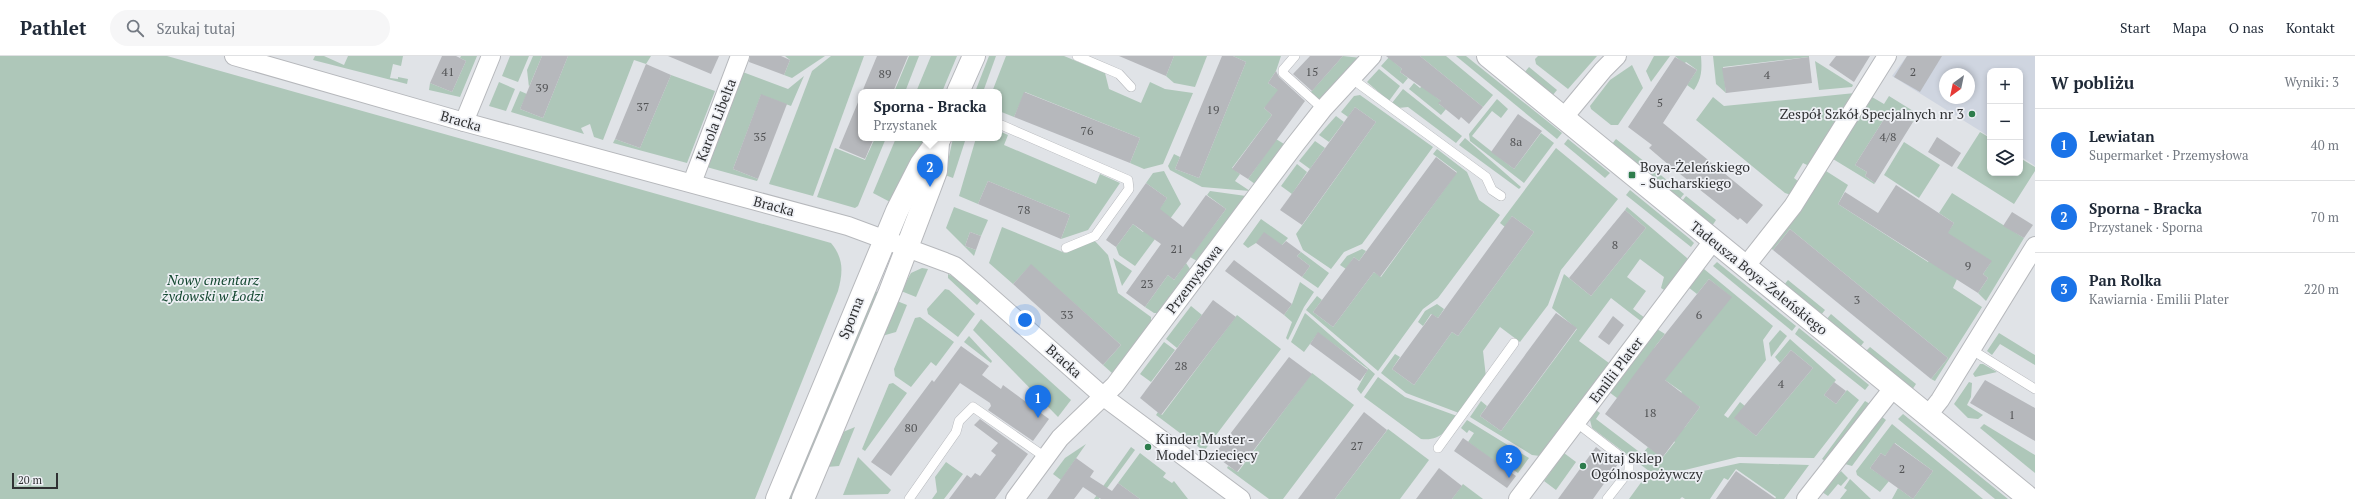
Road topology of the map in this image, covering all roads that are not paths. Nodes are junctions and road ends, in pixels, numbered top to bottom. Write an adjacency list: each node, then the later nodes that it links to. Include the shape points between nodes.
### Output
1 (234, 56): 16 (street, Bracka)
2 (491, 56): 16 (street)
3 (740, 56): 20 (street, Karola Libelta)
4 (974, 56): 13 (street)
5 (1077, 56): 12 (lane, via 1119,74)
6 (1295, 56): 14 (lane, via 1283,73)
7 (1488, 56): 15 (street, Tadeusza Boya-Żeleńskiego)
8 (1617, 56): 15 (street)
9 (1887, 56): 27 (street, via 1793,206)
10 (1368, 57): 11 (street, Przemysłowa)
11 (1351, 78): 14 (street, Przemysłowa); 21 (lane, via 1486,177 1492,190)
12 (1131, 87)
13 (959, 89)
14 (1323, 109): 32 (street, Przemysłowa)
15 (1564, 118): 23 (street, Tadeusza Boya-Żeleńskiego)
16 (464, 122): 20 (street, Bracka)
17 (1002, 125): 26 (lane, via 1128,180 1129,189 1095,236)
18 (938, 141): 22 (street, Sporna, via 921,164)
19 (939, 141): 25 (street, Sporna, via 936,171)
20 (692, 183): 22 (street, Bracka, via 848,226)
21 (1501, 196)
22 (884, 240): 25 (street, Bracka); 37 (street, Sporna)
23 (1713, 242): 27 (street, Tadeusza Boya-Żeleńskiego); 34 (street, Emilii Plater)
24 (2035, 246): 29 (street)
25 (906, 248): 32 (street, Bracka, via 960,270); 38 (street, Sporna)
26 (1066, 248)
27 (1745, 267): 30 (street, Tadeusza Boya-Żeleńskiego)
28 (1514, 343): 35 (lane)
29 (1972, 350): 31 (lane); 33 (street)
30 (1894, 387): 33 (street, Tadeusza Boya-Żeleńskiego); 44 (street)
31 (2035, 389)
32 (1104, 397): 36 (street, Przemysłowa, via 1060,438); 41 (street, Bracka)
33 (1928, 415): 45 (street, Tadeusza Boya-Żeleńskiego)
34 (1577, 423): 42 (street, Emilii Plater); 43 (lane, via 1629,463 1629,470)
35 (1438, 448)
36 (1045, 457): 39 (lane, via 973,407 959,421 956,432); 40 (street, Przemysłowa)
37 (776, 499)
38 (803, 499)
39 (909, 499)
40 (1015, 499)
41 (1241, 499)
42 (1518, 499)
43 (1607, 499)
44 (1806, 499)
45 (2030, 499)

